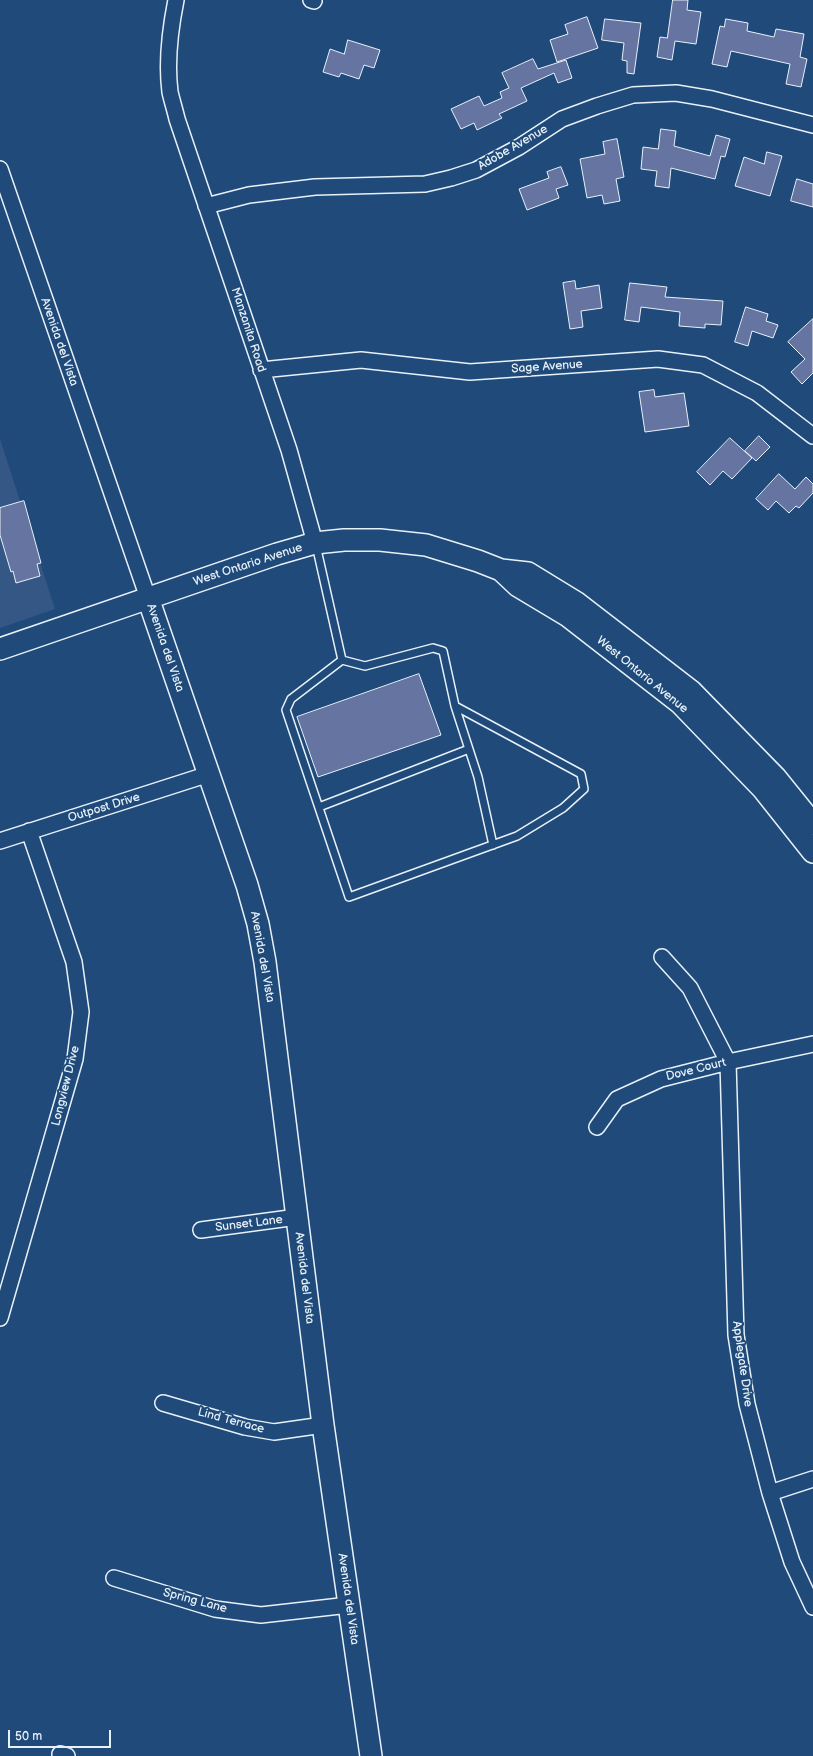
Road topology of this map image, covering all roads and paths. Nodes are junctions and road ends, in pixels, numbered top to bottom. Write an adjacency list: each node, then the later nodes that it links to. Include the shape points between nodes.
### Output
1 (176, 0): 4 (street, Manzanita Road, via 170,32 170,92)
2 (813, 125): 4 (street, Adobe Avenue, via 712,99 676,93 633,95 562,119 519,147 476,170 451,178 425,184 315,187 249,195)
3 (0, 169): 9 (street, Avenida del Vista)
4 (206, 206): 5 (street, Manzanita Road)
5 (261, 370): 6 (street, Sage Avenue, via 361,360 470,372 658,359 703,365 757,393); 7 (street, Manzanita Road, via 289,450)
6 (813, 436)
7 (315, 543): 8 (main road, West Ontario Avenue, via 380,540 426,545); 9 (main road, West Ontario Avenue); 11 (lane, Manzanita Road)
8 (501, 570): 16 (main road, West Ontario Avenue, via 528,573 577,603 691,691 776,778); 20 (main road, West Ontario Avenue, via 518,586 574,621 680,703 763,789)
9 (148, 598): 10 (main road, West Ontario Avenue); 14 (main road, Avenida del Vista)
10 (0, 649)
11 (342, 660): 12 (lane, via 365,666 433,648 443,651); 15 (lane, via 291,699 286,710)
12 (455, 706): 13 (lane); 19 (lane, via 581,774 584,789 563,808 517,836)
13 (469, 750): 15 (lane); 19 (lane, via 478,777)
14 (208, 774): 17 (street, Outpost Drive); 25 (main road, Avenida del Vista, via 258,924 280,1073)
15 (319, 807): 19 (lane, via 350,897)
16 (813, 824)
17 (29, 831): 18 (street, Outpost Drive); 27 (street, Longview Drive, via 74,962 81,1012 75,1059)
18 (0, 841)
19 (493, 845)
20 (813, 852)
21 (662, 957): 23 (street, via 690,988)
22 (813, 1044): 23 (street, Dove Court)
23 (728, 1062): 24 (street, Dove Court, via 661,1078 617,1099); 31 (street, Applegate Drive, via 736,1335 746,1404)
24 (597, 1127)
25 (297, 1218): 26 (street, Sunset Lane); 29 (main road, Avenida del Vista)
26 (202, 1230)
27 (0, 1318)
28 (163, 1403): 29 (street, Lind Terrace, via 245,1427 274,1432)
29 (323, 1425): 33 (main road, Avenida del Vista)
30 (813, 1479): 31 (street)
31 (770, 1493): 34 (street, Applegate Drive, via 792,1562)
32 (114, 1578): 33 (street, Spring Lane, via 215,1609 261,1615)
33 (349, 1605): 35 (main road, Avenida del Vista)
34 (813, 1607)
35 (371, 1756)

